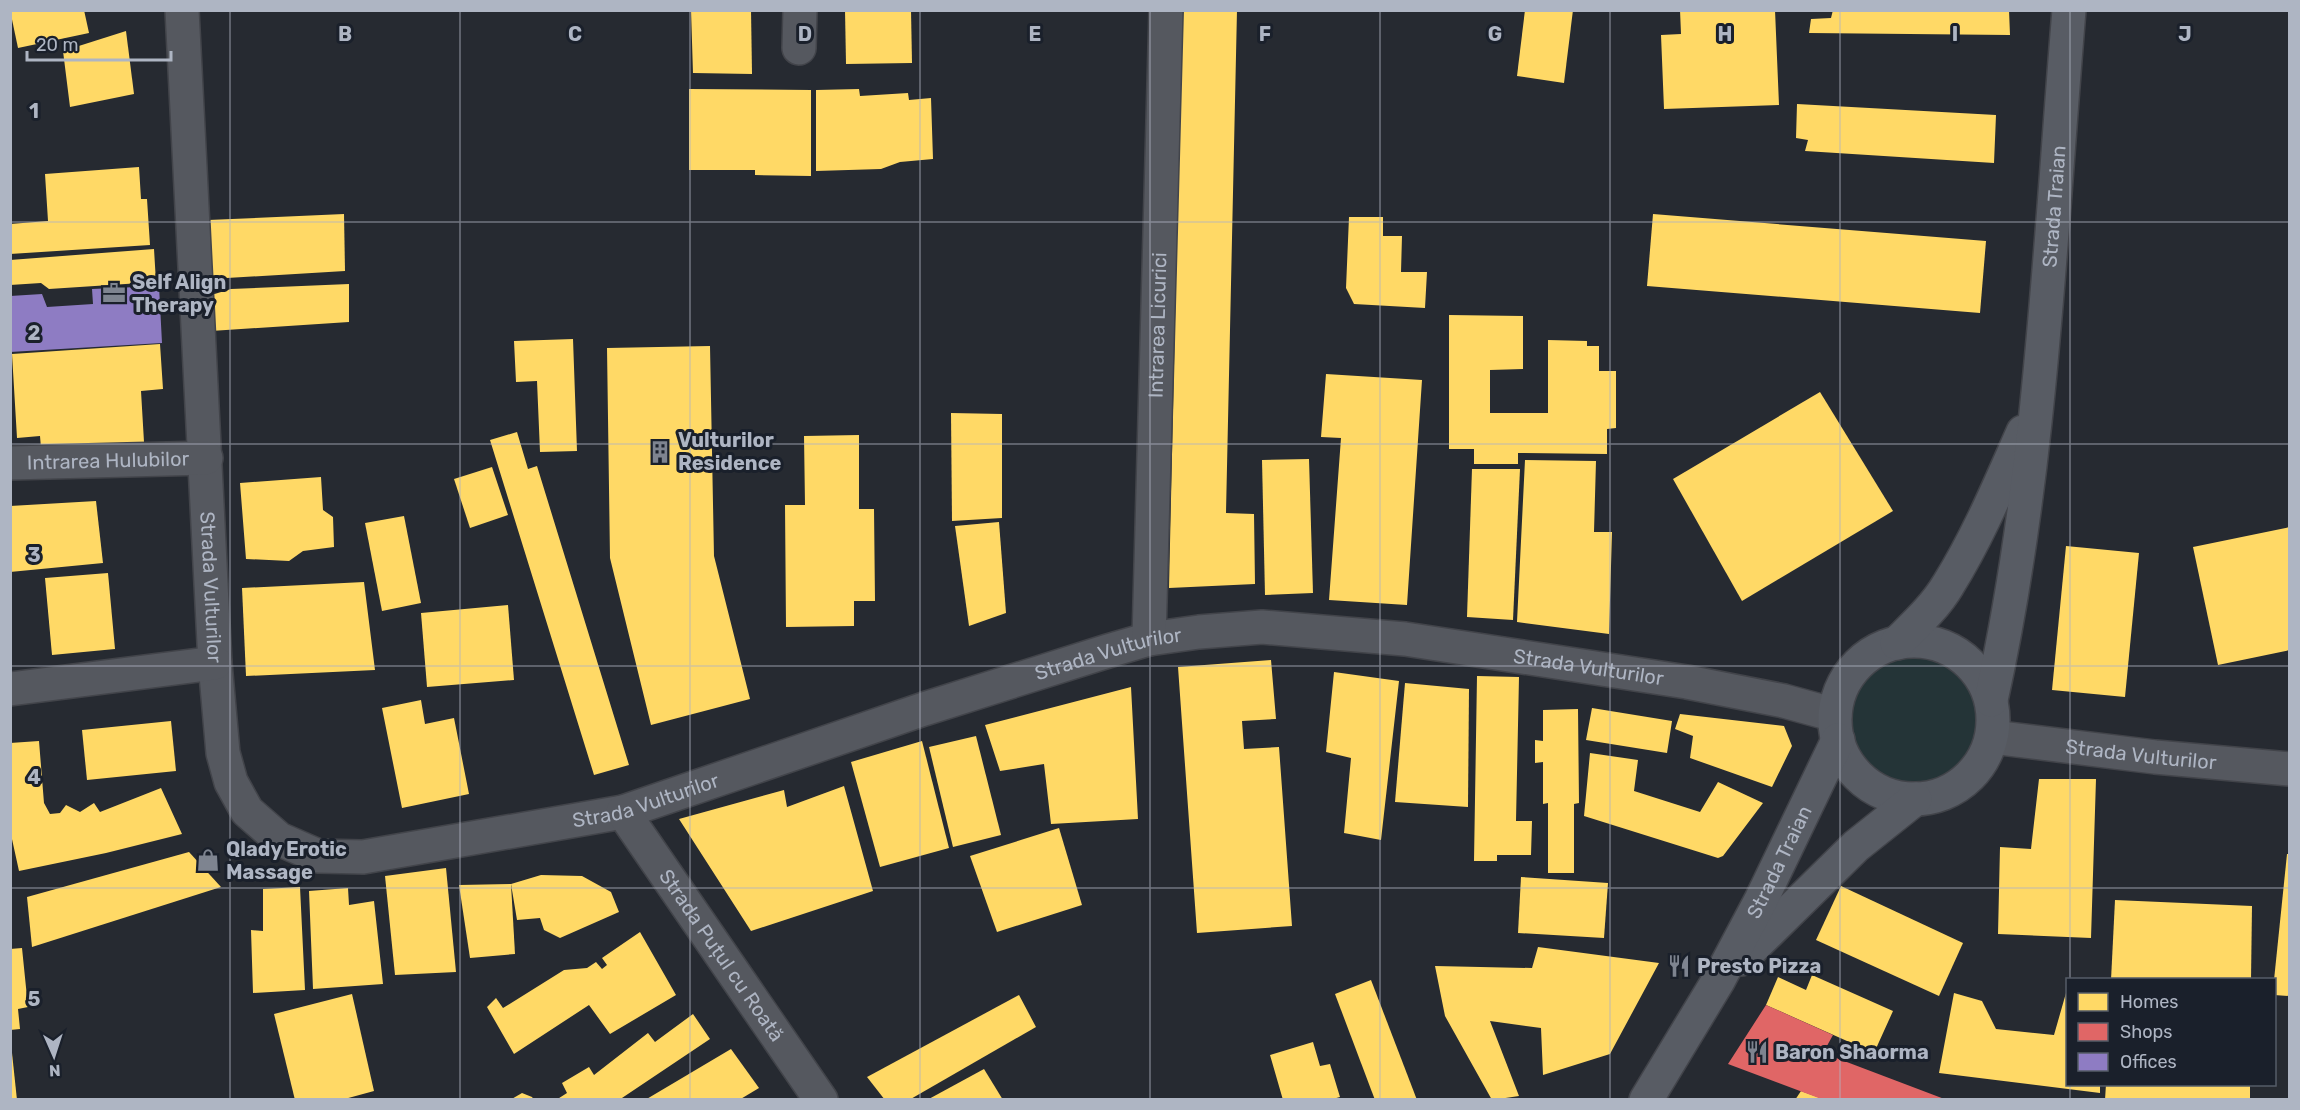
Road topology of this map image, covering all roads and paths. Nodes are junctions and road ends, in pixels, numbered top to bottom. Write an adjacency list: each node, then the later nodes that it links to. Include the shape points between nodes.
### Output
1 (182, 10): 7 (street, Strada Vulturilor)
2 (800, 10): 5 (street)
3 (1166, 10): 9 (street, Intrarea Licurici)
4 (2069, 10): 6 (street, Strada Traian)
5 (799, 48)
6 (2035, 403): 10 (street, Strada Traian, via 1981,525 1948,586); 13 (street, Strada Traian, via 2017,568)
7 (206, 458): 8 (street, Intrarea Hulubilor); 11 (street, Strada Vulturilor)
8 (10, 463)
9 (1149, 639): 14 (street, Strada Vulturilor, via 1262,627 1405,639 1687,682 1784,701); 18 (street, Strada Vulturilor, via 924,709)
10 (1897, 643): 13 (street, via 1922,641 1945,647 1965,660 1981,678); 14 (street, via 1874,652 1854,669 1841,690)
11 (215, 663): 12 (street); 18 (street, Strada Vulturilor, via 223,753 231,782 247,811 279,839 318,856 363,857)
12 (10, 689)
13 (1991, 700): 15 (street)
14 (1836, 728): 17 (street, via 1848,765 1866,783 1889,795); 19 (street, Strada Traian, via 1761,900)
15 (1992, 737): 16 (street, Strada Vulturilor); 17 (street, via 1982,762 1964,782 1941,795)
16 (2289, 769)
17 (1915, 799): 19 (street, Strada Traian, via 1856,846)
18 (622, 812): 20 (street, Strada Puțul cu Roată)
19 (1718, 981): 21 (street, Strada Traian)
20 (821, 1100)
21 (1646, 1100)

